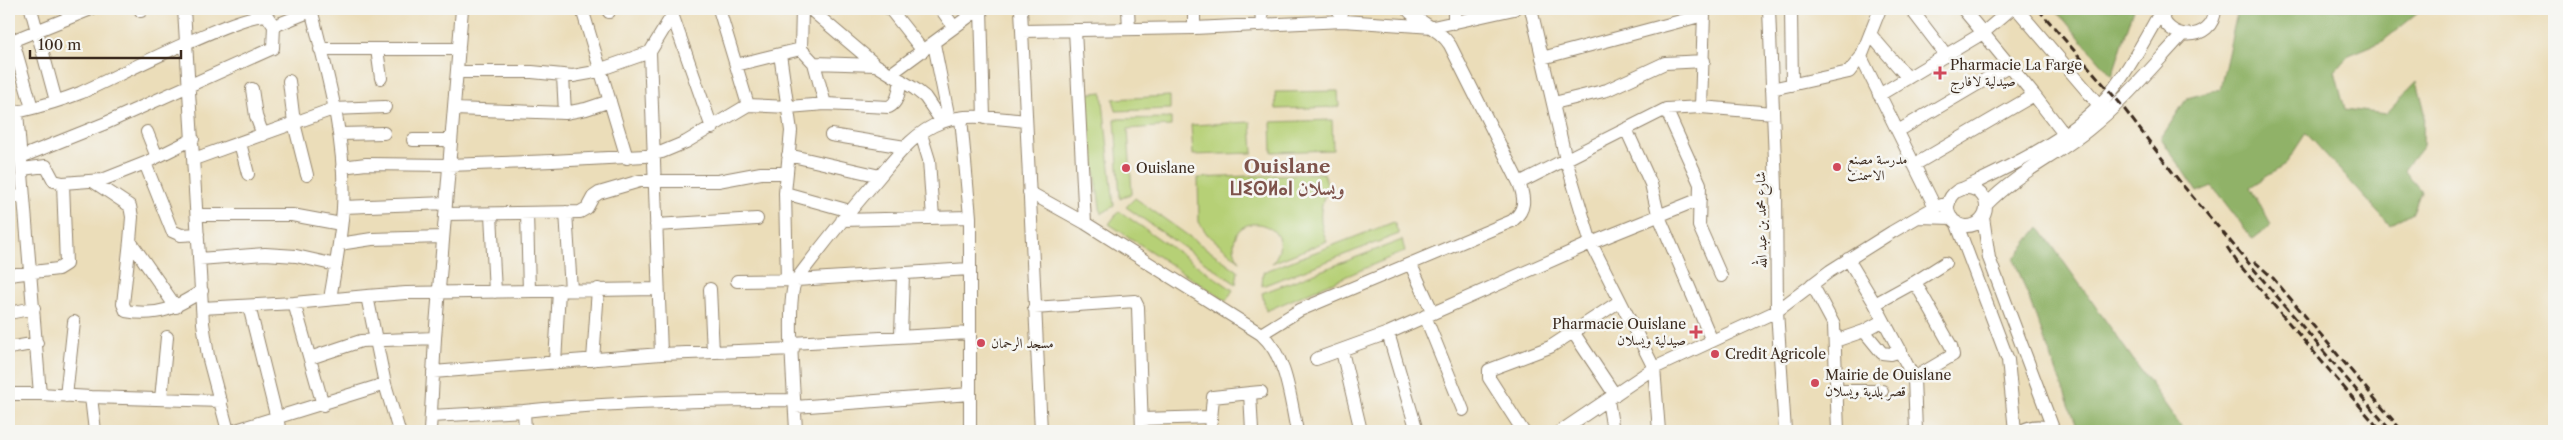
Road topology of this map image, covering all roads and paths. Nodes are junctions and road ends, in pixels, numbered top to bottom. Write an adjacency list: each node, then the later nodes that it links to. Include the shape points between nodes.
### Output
1 (32, 9): 41 (street)
2 (92, 9): 41 (street)
3 (184, 9): 47 (street)
4 (462, 9): 52 (street)
5 (582, 9): 65 (street)
6 (719, 9): 61 (street)
7 (802, 9): 53 (street)
8 (810, 9): 62 (street)
9 (890, 9): 49 (street)
10 (941, 9): 36 (street)
11 (980, 9): 36 (street); 94 (street)
12 (1021, 9): 42 (street)
13 (1128, 9): 39 (street)
14 (1194, 9): 38 (street)
15 (1261, 9): 34 (street)
16 (1407, 9): 37 (street)
17 (1454, 9): 33 (street)
18 (1514, 9): 33 (street)
19 (1531, 9): 58 (street)
20 (1769, 9): 63 (street, شارع محمد بن عبد الله)
21 (1791, 9): 48 (street)
22 (1880, 9): 44 (street)
23 (1911, 9): 56 (street)
24 (1963, 9): 43 (street)
25 (2011, 9): 43 (street)
26 (2018, 9): 83 (street)
27 (311, 10): 35 (street); 50 (street)
28 (2161, 10): 45 (street, via 2168,27); 83 (street, via 2125,72)
29 (2216, 10): 45 (street, via 2206,28 2192,35)
30 (674, 11): 54 (street); 98 (street)
31 (1705, 11): 58 (street, via 1696,18); 59 (street)
32 (1341, 15): 34 (street); 37 (street)
33 (1454, 22): 37 (street)
34 (1262, 24): 38 (street)
35 (274, 26): 47 (street, via 267,16 252,16); 72 (street, via 274,48)
36 (954, 27): 49 (street)
37 (1434, 27): 130 (street, via 1450,45)
38 (1194, 28): 39 (street)
39 (1129, 29): 40 (street)
40 (1074, 30): 42 (street); 153 (street)
41 (37, 31): 46 (street); 79 (street)
42 (1022, 31): 96 (street)
43 (1983, 33): 56 (street); 64 (street)
44 (1870, 34): 57 (street); 70 (street)
45 (2182, 35): 141 (street, via 2100,120 2065,147 2012,179)
46 (11, 41): 87 (street)
47 (186, 43): 72 (street); 79 (street, via 102,84)
48 (1791, 47): 63 (street); 73 (street)
49 (928, 48): 68 (street); 95 (street)
50 (320, 49): 51 (street); 88 (street)
51 (377, 49): 52 (street); 69 (street)
52 (459, 49): 66 (street)
53 (801, 49): 55 (street); 60 (street)
54 (650, 52): 65 (street); 113 (street)
55 (780, 54): 61 (street); 85 (street)
56 (1947, 56): 70 (street)
57 (1861, 57): 73 (street, via 1849,72 1842,75); 76 (street)
58 (1542, 58): 80 (street)
59 (1704, 61): 80 (street, via 1665,63 1608,90); 86 (street)
60 (814, 63): 62 (street); 81 (street)
61 (736, 65): 82 (street)
62 (876, 65): 68 (street)
63 (1772, 65): 75 (street, شارع محمد بن عبد الله)
64 (2010, 65): 77 (street); 100 (street)
65 (600, 70): 67 (street); 78 (street)
66 (457, 72): 67 (street, via 523,71); 89 (street)
67 (564, 76): 93 (street)
68 (897, 76): 81 (street, via 897,98 889,107); 95 (street)
69 (381, 78)
70 (1908, 78): 76 (street)
71 (289, 81): 97 (street)
72 (189, 85): 108 (street); 115 (street)
73 (1792, 85): 75 (street)
74 (252, 89): 106 (street)
75 (1772, 89): 91 (street, شارع محمد بن عبد الله)
76 (1879, 95): 100 (street)
77 (2034, 95): 105 (street); 121 (street)
78 (610, 101): 93 (street); 116 (street)
79 (56, 102): 87 (street)
80 (1554, 103): 119 (street)
81 (825, 104): 85 (street)
82 (748, 105): 85 (street); 98 (street)
83 (2099, 106): 105 (street)
84 (385, 107): 88 (street)
85 (789, 107): 114 (street, via 791,132)
86 (1701, 107): 90 (street); 91 (street)
87 (32, 108): 92 (street)
88 (333, 109): 97 (street); 103 (street)
89 (454, 109): 93 (street); 110 (street)
90 (1666, 109): 99 (street); 136 (street, via 1700,184)
91 (1773, 112): 193 (street, شارع محمد بن عبد الله)
92 (13, 113): 115 (street)
93 (565, 113)
94 (984, 118): 95 (street); 96 (street)
95 (951, 120): 104 (street); 148 (street)
96 (1026, 121): 132 (street)
97 (294, 123): 106 (street); 125 (street)
98 (712, 128): 113 (street)
99 (1626, 129): 119 (street); 145 (street, via 1651,184)
100 (1898, 131): 121 (street)
101 (147, 132): 118 (street)
102 (384, 133): 103 (street)
103 (339, 134): 122 (street)
104 (920, 134): 112 (street); 149 (street, via 929,160)
105 (2064, 134): 131 (street)
106 (263, 135): 111 (street)
107 (831, 136): 112 (street)
108 (192, 139): 117 (street); 118 (street)
109 (413, 140): 110 (street)
110 (451, 140): 120 (street)
111 (240, 143): 117 (street); 124 (street)
112 (905, 147): 126 (street)
113 (655, 155): 116 (street); 127 (street)
114 (788, 155): 123 (street); 126 (street)
115 (18, 158): 129 (street, via 46,166 54,181); 134 (street)
116 (627, 158): 120 (street)
117 (194, 159): 146 (street)
118 (151, 160): 128 (street); 156 (street, via 172,231 181,235)
119 (1566, 160): 130 (street); 159 (street)
120 (449, 165): 122 (street); 140 (street)
121 (1914, 165): 139 (street)
122 (342, 167): 138 (street)
123 (787, 173): 127 (street, via 761,173 718,182); 133 (street)
124 (248, 174)
125 (307, 175)
126 (880, 176): 147 (street)
127 (655, 181): 142 (street, via 630,183 599,193 585,210); 155 (street)
128 (94, 182): 129 (street); 158 (street, via 130,206)
129 (63, 183): 167 (street, via 66,264 58,270)
130 (1519, 183): 165 (street, via 1524,197 1523,208 1512,221)
131 (1958, 191): 137 (street); 141 (street, via 1974,189 1984,198)
132 (1029, 192): 153 (street); 192 (street)
133 (785, 193): 147 (street); 171 (street)
134 (24, 196): 135 (street); 167 (street)
135 (9, 197)
136 (1700, 199): 145 (street); 170 (street, via 1700,226)
137 (1949, 203): 139 (street); 152 (street)
138 (343, 207): 140 (street); 154 (street)
139 (1935, 207): 150 (street)
140 (446, 208): 144 (street); 157 (street)
141 (1984, 211): 152 (street, via 1977,223 1969,226); 265 (street, via 1989,258)
142 (566, 212): 143 (street); 178 (street)
143 (527, 213): 144 (street); 180 (street)
144 (491, 214): 182 (street)
145 (1658, 214): 159 (street); 207 (street)
146 (197, 215): 154 (street, via 292,215); 156 (street)
147 (846, 216): 149 (street); 171 (street)
148 (970, 217): 149 (street); 166 (street)
149 (933, 218)
150 (1919, 218): 152 (street); 162 (street)
151 (756, 219): 155 (street)
152 (1954, 220): 263 (street, via 2008,360)
153 (1085, 223): 202 (street)
154 (341, 224): 160 (street)
155 (656, 225): 176 (street)
156 (198, 234): 161 (street)
157 (443, 238): 160 (street, via 380,239); 181 (street)
158 (130, 241): 189 (street); 189 (street, via 124,309 152,312)
159 (1591, 243): 185 (street); 195 (street)
160 (339, 244): 164 (street)
161 (199, 259): 164 (street, via 264,254); 179 (street)
162 (1848, 260): 174 (street); 187 (street)
163 (1945, 263): 173 (street)
164 (336, 264): 184 (street)
165 (1411, 265): 195 (street); 202 (street, via 1300,310)
166 (969, 269): 168 (street); 200 (street)
167 (31, 271): 169 (street); 190 (street)
168 (903, 274): 171 (street); 203 (street)
169 (9, 275)
170 (1721, 276)
171 (791, 280): 172 (street); 210 (street)
172 (737, 281)
173 (1915, 282): 187 (street); 222 (street, via 1954,353)
174 (1812, 284): 193 (street); 208 (street, via 1834,325)
175 (598, 289): 176 (street); 178 (street); 218 (street)
176 (657, 289): 215 (street)
177 (710, 289): 214 (street)
178 (565, 290): 180 (street); 219 (street)
179 (202, 291): 189 (street); 191 (street)
180 (529, 291): 182 (street)
181 (438, 292): 182 (street); 183 (street); 205 (street)
182 (495, 292)
183 (367, 296): 184 (street); 206 (street)
184 (330, 299): 186 (street)
185 (1620, 302): 199 (street); 220 (street)
186 (294, 303): 188 (street); 216 (street)
187 (1875, 304): 196 (street)
188 (249, 306): 191 (street); 240 (street)
189 (176, 307)
190 (34, 308): 194 (street); 209 (street)
191 (202, 308): 233 (street, via 208,356)
192 (1034, 308): 241 (street, via 1135,302 1138,307); 250 (street)
193 (1777, 310): 207 (street); 260 (street, شارع محمد بن عبد الله)
194 (9, 313)
195 (1429, 315): 201 (street); 236 (street)
196 (1882, 321): 198 (street); 213 (street)
197 (74, 322): 229 (street)
198 (1864, 331): 208 (street); 213 (street, via 1882,353)
199 (1574, 332): 231 (street); 256 (street, via 1550,347 1489,370 1489,378)
200 (969, 333): 203 (street); 228 (street)
201 (1388, 333): 212 (street); 255 (street)
202 (1261, 334): 253 (street, via 1278,355)
203 (901, 336): 210 (street)
204 (167, 337): 232 (street)
205 (435, 338): 206 (street); 221 (street)
206 (376, 340): 216 (street, via 353,343); 223 (street)
207 (1712, 341): 220 (street)
208 (1835, 341): 224 (street)
209 (37, 343): 211 (street); 227 (street)
210 (792, 346): 214 (street); 234 (street)
211 (9, 348)
212 (1342, 351): 217 (street); 254 (street)
213 (1901, 351): 222 (street)
214 (712, 352): 215 (street)
215 (661, 354): 218 (street)
216 (310, 358): 235 (street)
217 (1316, 359)
218 (593, 360): 219 (street)
219 (555, 363): 221 (street)
220 (1654, 368): 231 (street); 259 (street)
221 (433, 372): 238 (street)
222 (1914, 378): 262 (street)
223 (385, 384): 235 (street); 245 (street)
224 (1837, 391): 225 (street); 261 (street)
225 (1882, 391)
226 (9, 394): 227 (street)
227 (40, 394): 229 (street)
228 (970, 394): 234 (street); 249 (street)
229 (66, 396): 230 (street)
230 (91, 397): 232 (street); 242 (street)
231 (1612, 398): 257 (street); 258 (street)
232 (161, 399): 233 (street)
233 (221, 401): 243 (street)
234 (795, 404): 237 (street, via 681,400); 248 (street)
235 (323, 405): 240 (street)
236 (1464, 410)
237 (524, 411): 238 (street); 247 (street)
238 (431, 416): 246 (street)
239 (1210, 417): 241 (street); 251 (street); 252 (street, via 1215,396 1255,393)
240 (278, 425): 244 (street)
241 (1142, 425)
242 (95, 431)
243 (228, 431)
244 (233, 431)
245 (399, 431)
246 (430, 431)
247 (525, 431)
248 (796, 431)
249 (970, 431)
250 (1041, 431)
251 (1210, 431)
252 (1252, 431)
253 (1297, 431)
254 (1361, 431)
255 (1417, 431)
256 (1524, 431)
257 (1561, 431)
258 (1613, 431)
259 (1659, 431)
260 (1784, 431)
261 (1838, 431)
262 (1916, 431)
263 (2015, 431)
264 (2022, 431): 265 (street, via 2033,426)
265 (2052, 431)

